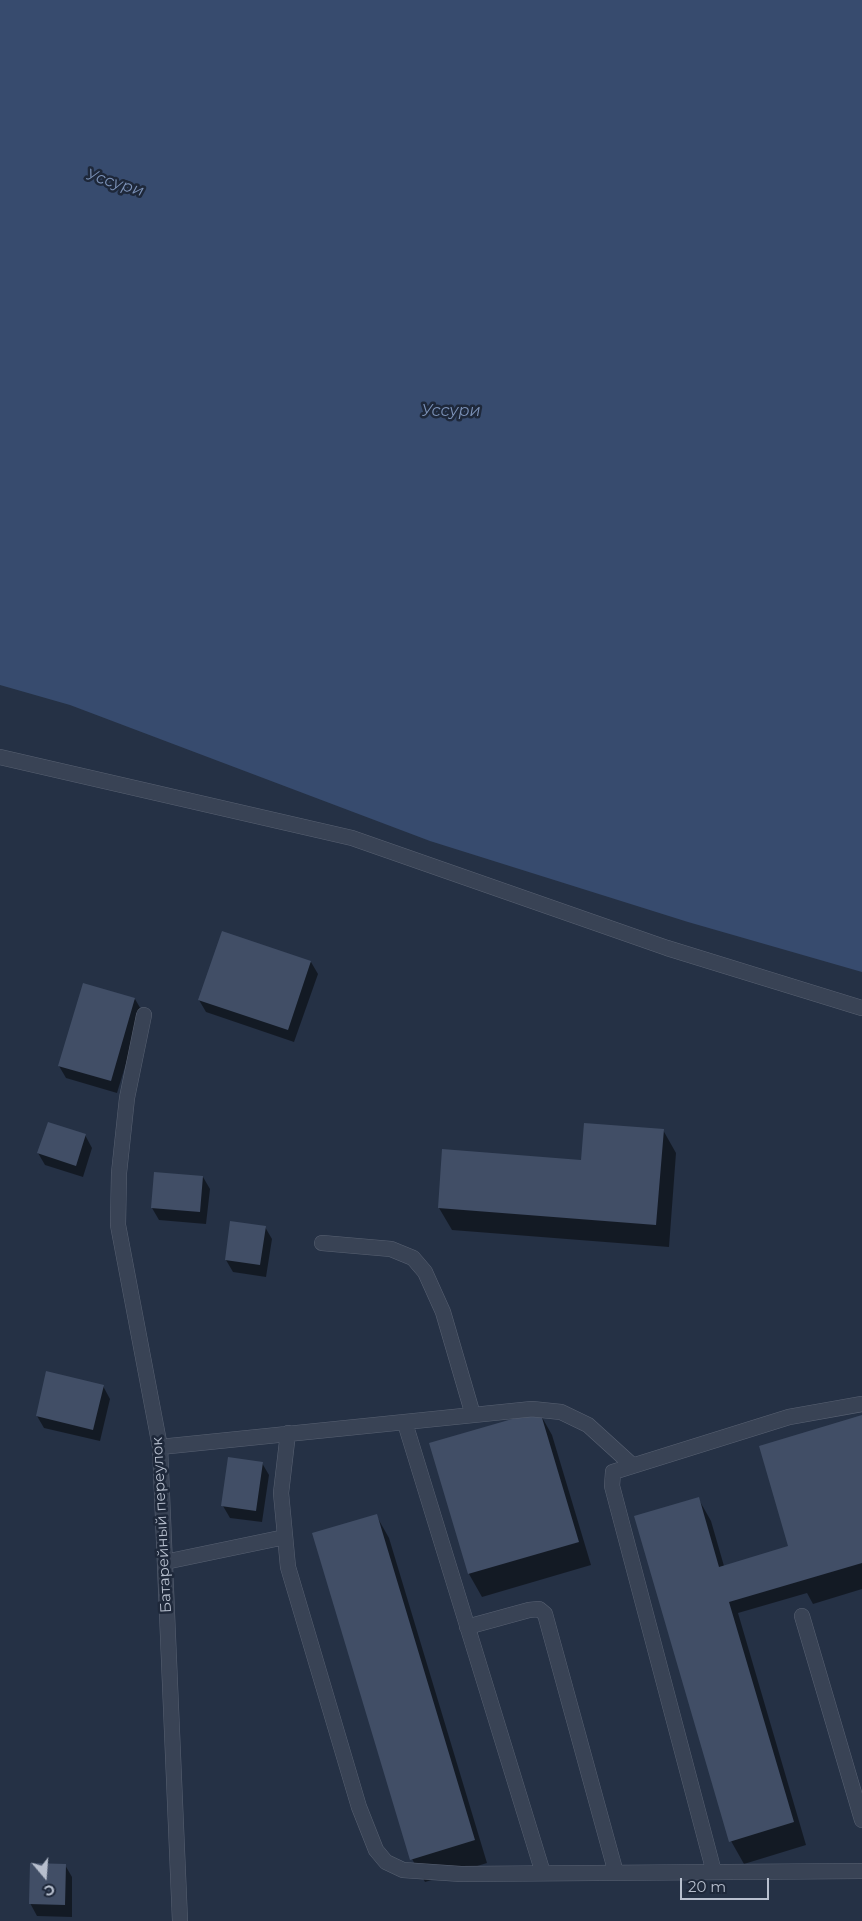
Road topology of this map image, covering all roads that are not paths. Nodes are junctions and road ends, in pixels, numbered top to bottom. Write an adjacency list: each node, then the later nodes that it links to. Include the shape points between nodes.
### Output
1 (0, 757): 2 (lane, via 352,838 667,948)
2 (862, 1008)
3 (144, 1015): 9 (lane, Батарейный переулок, via 127,1098 119,1173 118,1225)
4 (322, 1243): 6 (lane, via 391,1249 413,1258 425,1272 444,1312)
5 (862, 1404): 10 (lane, via 789,1417)
6 (473, 1415): 7 (lane); 10 (lane, via 532,1410 560,1412 588,1425)
7 (405, 1423): 8 (lane); 14 (lane)
8 (288, 1433): 9 (lane); 11 (lane, via 281,1493)
9 (160, 1447): 12 (lane, Батарейный переулок)
10 (632, 1466): 17 (lane, via 613,1472 612,1486)
11 (285, 1536): 12 (lane); 18 (lane, via 288,1567 360,1807 376,1850 386,1862 403,1870 461,1874)
12 (165, 1562): 20 (lane, Батарейный переулок)
13 (802, 1616): 15 (lane)
14 (467, 1627): 18 (lane); 19 (lane, via 529,1610 539,1609 544,1614)
15 (862, 1820)
16 (862, 1871): 17 (lane)
17 (714, 1872): 19 (lane)
18 (543, 1873): 19 (lane)
19 (616, 1873)
20 (180, 1921)

